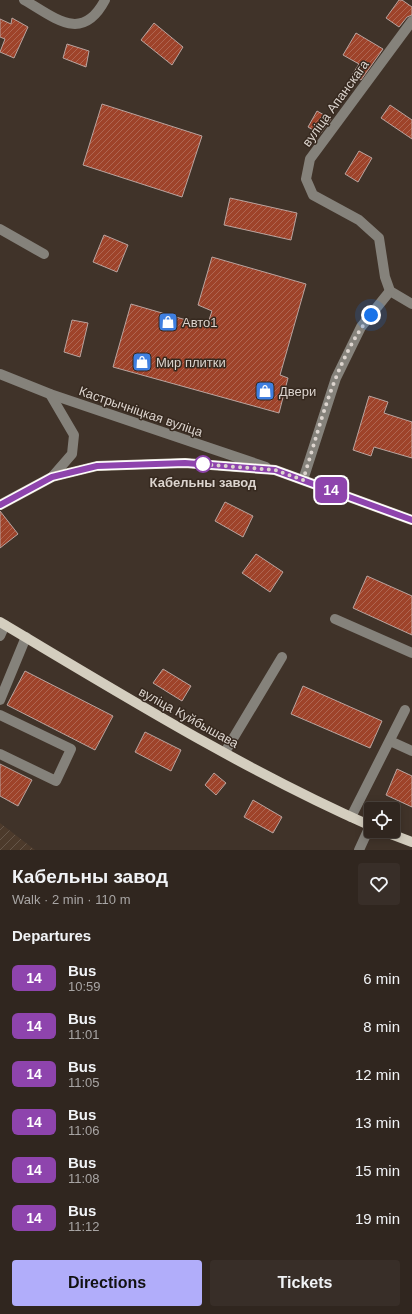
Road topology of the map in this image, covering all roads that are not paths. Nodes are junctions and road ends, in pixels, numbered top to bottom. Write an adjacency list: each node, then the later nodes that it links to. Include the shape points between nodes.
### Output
1 (24, 0): 2 (street, via 72,25 91,17)
2 (105, 0)
3 (412, 21): 6 (street, вуліца Апанскага, via 310,159 306,179 313,194 359,220 379,238 385,277)
4 (0, 230): 5 (street)
5 (44, 254)
6 (390, 291): 7 (street); 12 (street, via 361,327 336,378)
7 (412, 304)
8 (0, 374): 9 (street, Кастрычніцкая вуліца)
9 (50, 394): 10 (street, Кастрычніцкая вуліца); 11 (street, via 74,435 72,454)
10 (275, 470): 11 (main road, via 185,463 140,464 97,466); 12 (main road)
11 (52, 477): 13 (main road)
12 (303, 480): 14 (main road)
13 (0, 505)
14 (412, 520)
15 (335, 619): 19 (street)
16 (2, 623): 17 (street); 18 (main road, вуліца Куйбышава)
17 (0, 636)
18 (26, 637): 21 (street); 26 (main road, вуліца Куйбышава, via 142,707)
19 (412, 653)
20 (282, 657): 26 (street)
21 (0, 700)
22 (405, 710): 24 (street)
23 (0, 716): 27 (street, via 71,749 56,781)
24 (390, 741): 25 (street); 28 (street)
25 (412, 751)
26 (225, 752): 28 (main road, вуліца Куйбышава, via 294,790)
27 (0, 754)
28 (351, 817): 29 (main road, вуліца Куйбышава)
29 (364, 823)
30 (400, 837): 32 (main road)
31 (364, 838): 33 (street, вуліца Куйбышава)
32 (412, 842)
33 (359, 850)

